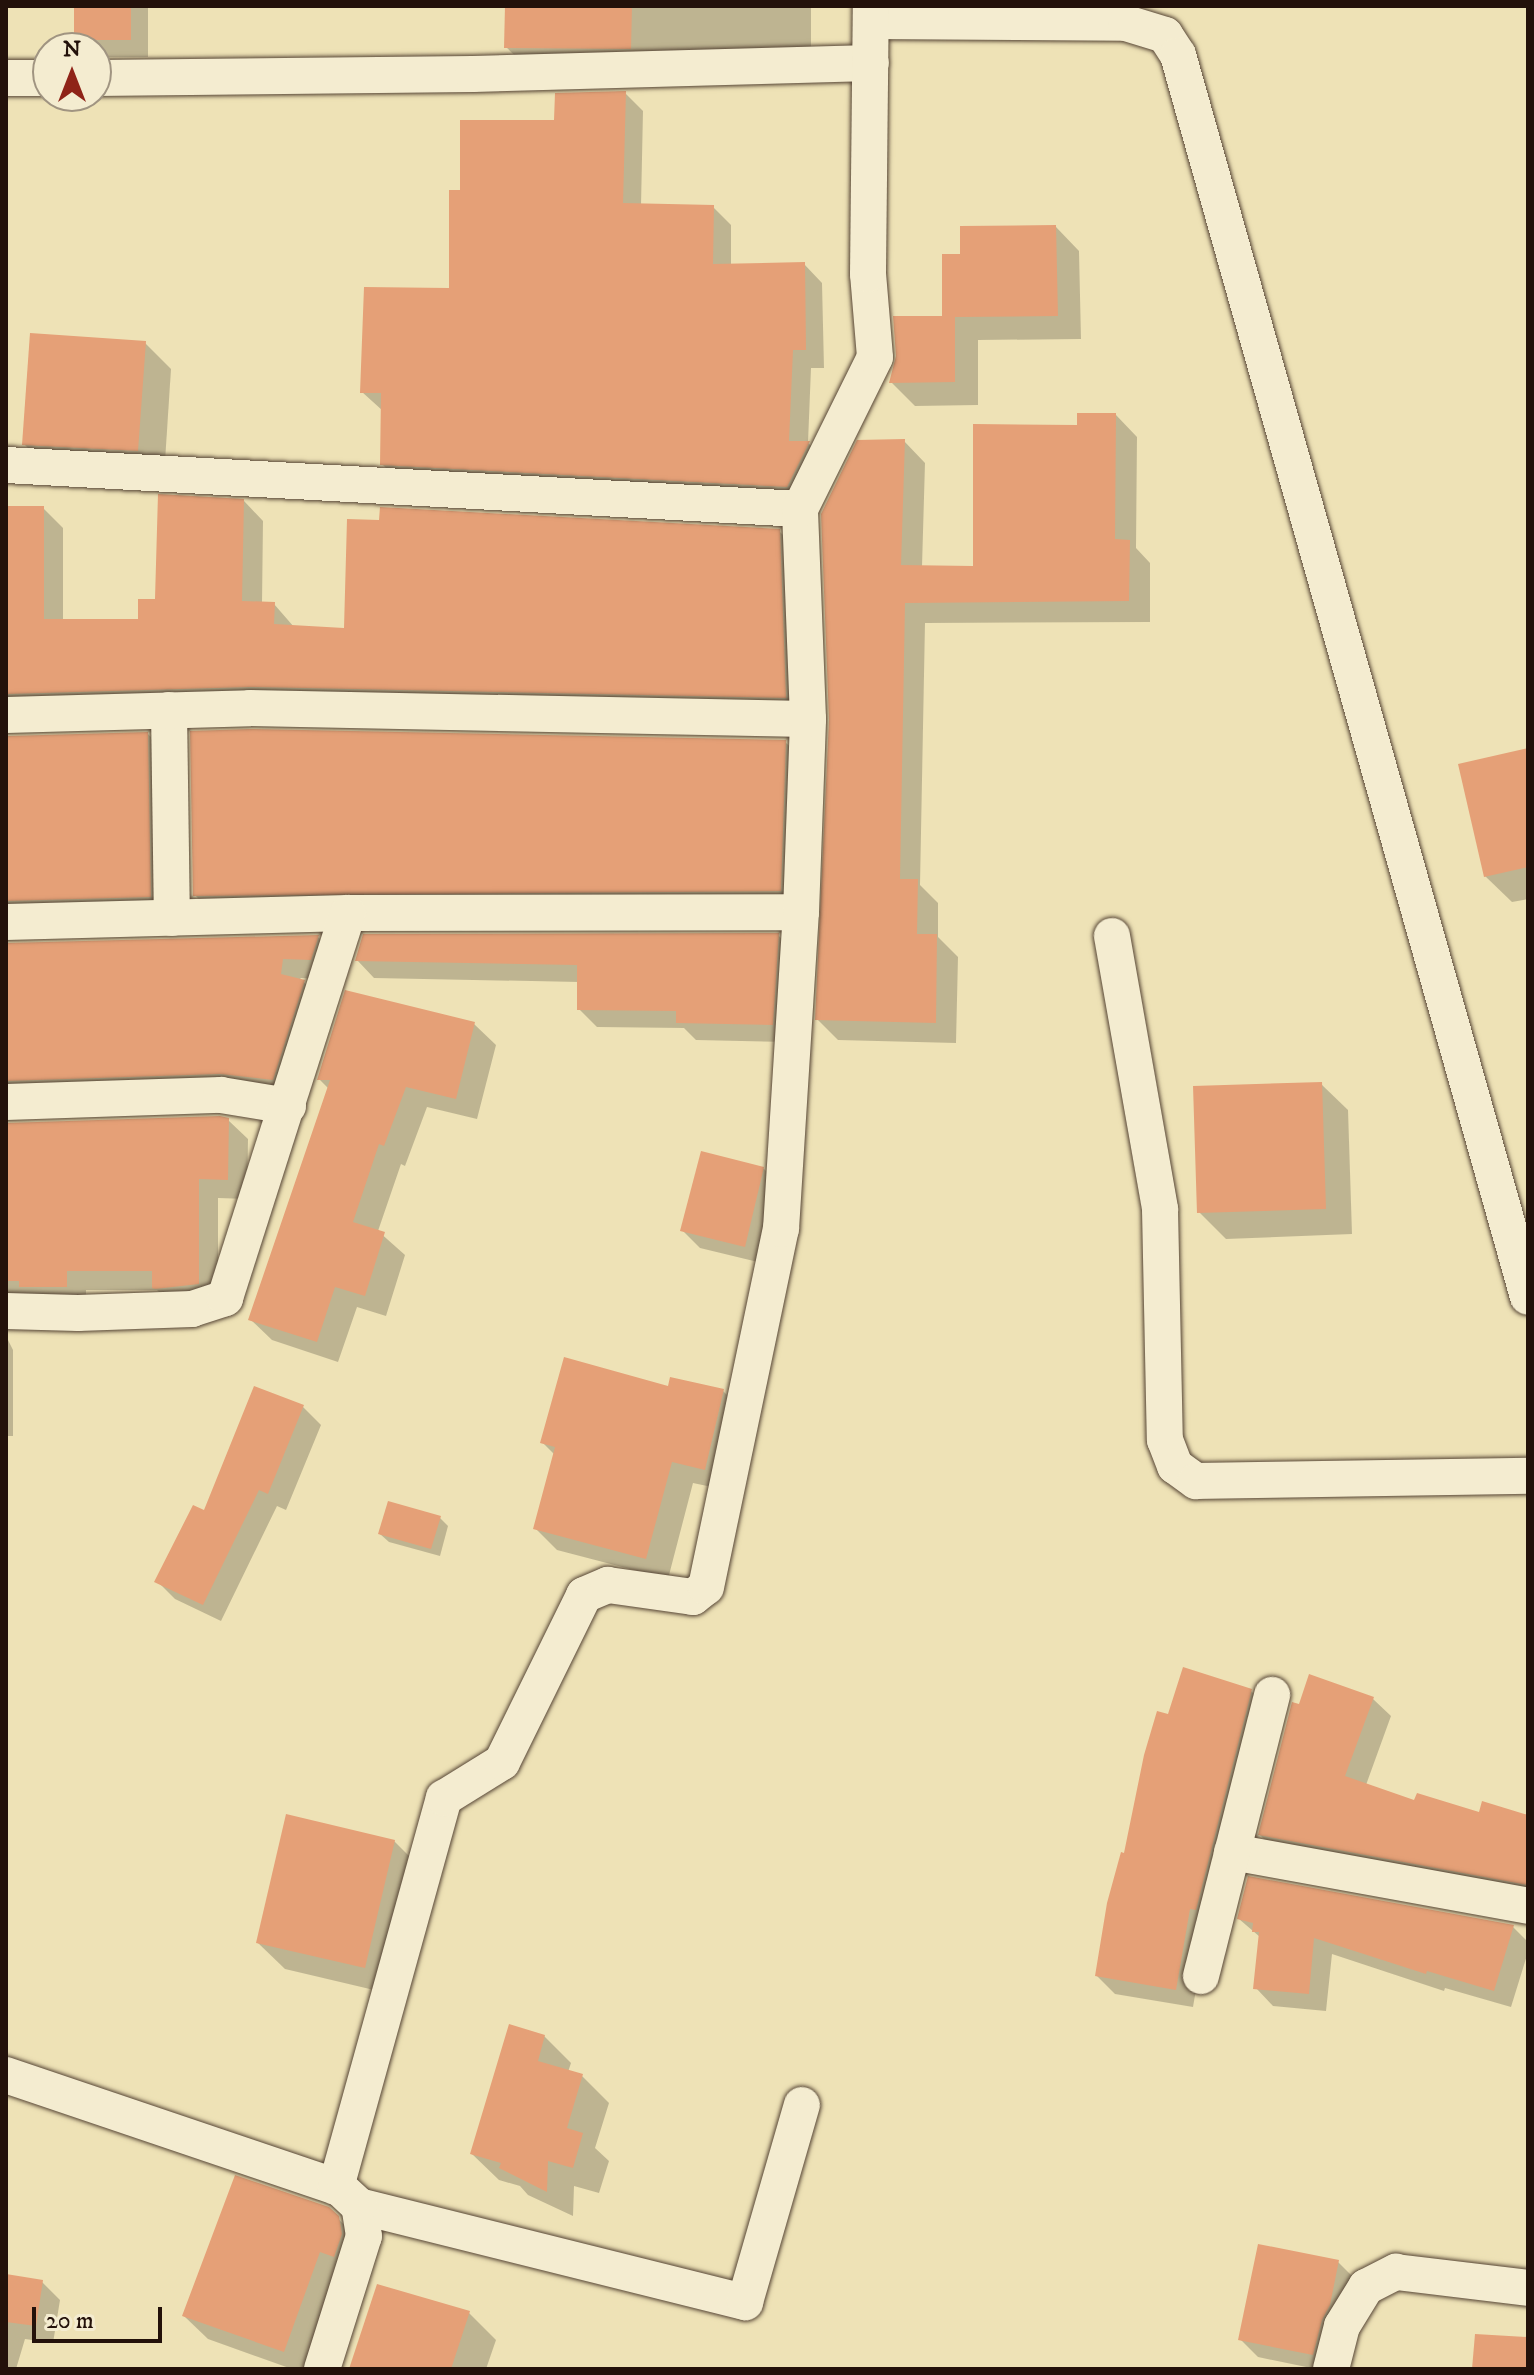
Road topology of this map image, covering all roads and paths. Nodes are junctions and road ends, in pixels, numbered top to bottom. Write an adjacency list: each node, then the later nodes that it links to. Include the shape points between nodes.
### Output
1 (871, 14): 2 (street); 18 (street, via 1126,23 1165,35 1178,55)
2 (871, 63): 5 (street); 7 (street, via 868,274 875,357)
3 (6, 78): 4 (street)
4 (32, 78)
5 (112, 78)
6 (6, 465): 7 (street)
7 (800, 509): 10 (street)
8 (169, 710): 9 (street); 10 (street); 13 (street)
9 (6, 715)
10 (808, 719): 11 (street)
11 (801, 912): 12 (street); 27 (street, via 781,1229 706,1587 693,1597 608,1585 584,1595 502,1762 444,1798)
12 (348, 913): 13 (street); 17 (street)
13 (172, 918): 14 (street)
14 (6, 922)
15 (1112, 936): 20 (street, via 1160,1209 1165,1440 1175,1466 1196,1481)
16 (6, 1102): 17 (street, via 221,1095)
17 (288, 1106): 19 (street, via 225,1298 192,1309)
18 (1528, 1297)
19 (6, 1311)
20 (1528, 1476)
21 (1272, 1695): 22 (street)
22 (1232, 1852): 23 (street); 24 (street)
23 (1528, 1906)
24 (1201, 1976)
25 (6, 2075): 27 (street)
26 (802, 2105): 27 (street, via 745,2302)
27 (347, 2196): 29 (street, via 364,2236)
28 (1528, 2288): 30 (street, via 1396,2272 1366,2287 1342,2326)
29 (322, 2369)
30 (1331, 2369)

